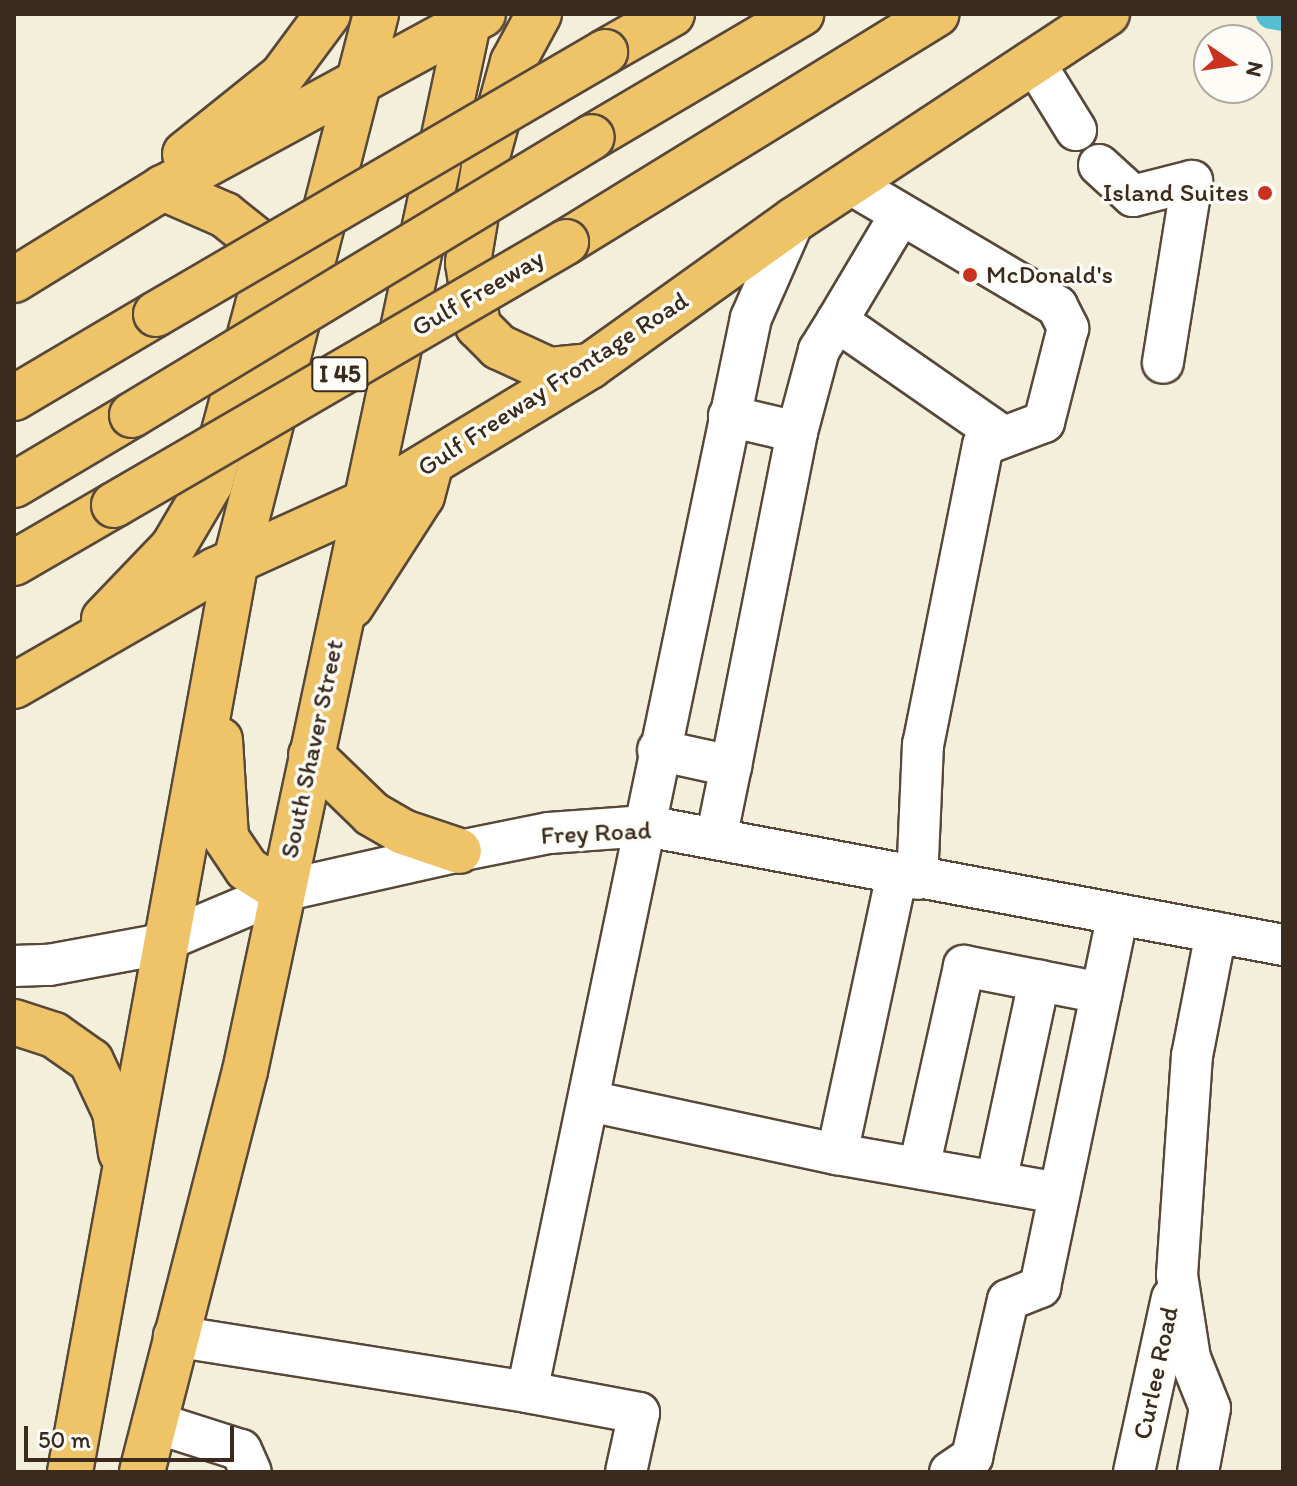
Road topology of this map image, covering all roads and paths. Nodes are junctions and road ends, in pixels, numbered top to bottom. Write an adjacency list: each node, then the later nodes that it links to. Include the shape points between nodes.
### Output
1 (328, 14): 17 (main road, via 282,76)
2 (376, 14): 10 (main road)
3 (539, 14): 21 (main road, via 513,62 484,167 468,263 478,326 499,347 549,370)
4 (672, 14): 22 (main road, bridge)
5 (801, 14): 27 (main road, bridge)
6 (936, 14): 30 (main road, Gulf Freeway / I 45, bridge, via 566,242)
7 (1107, 14): 9 (main road, Gulf Freeway Frontage Road)
8 (474, 17): 10 (main road); 28 (main road, South Shaver Street)
9 (1034, 62): 11 (street); 13 (main road, Gulf Freeway Frontage Road)
10 (362, 80): 14 (main road); 29 (main road)
11 (1076, 130)
12 (1099, 165): 20 (street, via 1133,196 1192,181)
13 (849, 183): 15 (street); 16 (main road, Gulf Freeway Frontage Road)
14 (163, 188): 17 (main road); 32 (main road, via 225,215 260,243 269,264 210,484 173,547)
15 (899, 217): 19 (street); 25 (street, via 1057,306 1068,328 1044,422)
16 (794, 220): 21 (main road, Gulf Freeway Frontage Road); 23 (street, via 755,305)
17 (83, 235): 18 (main road)
18 (14, 280)
19 (837, 321): 24 (street, via 819,350); 25 (street)
20 (1163, 363)
21 (590, 366): 26 (main road, Gulf Freeway Frontage Road)
22 (14, 398)
23 (729, 416): 24 (street); 35 (street)
24 (797, 432): 37 (street)
25 (1004, 437): 41 (street, via 983,445 926,729)
26 (431, 463): 28 (main road, Gulf Freeway Frontage Road); 31 (main road, via 422,496)
27 (14, 485)
28 (364, 503): 29 (main road, Gulf Freeway Frontage Road); 31 (main road, South Shaver Street)
29 (236, 560): 32 (main road, Gulf Freeway Frontage Road); 33 (main road)
30 (14, 563)
31 (337, 628): 36 (main road, South Shaver Street)
32 (72, 653): 34 (main road, Gulf Freeway Frontage Road)
33 (218, 653): 42 (main road, via 226,838 247,869); 45 (main road)
34 (14, 686)
35 (658, 750): 37 (street); 38 (street)
36 (311, 755): 40 (main road, via 372,814 403,832); 42 (main road, South Shaver Street)
37 (731, 766): 39 (street)
38 (646, 826): 39 (street, Frey Road); 40 (street, Frey Road, via 549,833); 51 (street)
39 (716, 839): 41 (street, Frey Road)
40 (459, 851): 42 (street, Frey Road)
41 (907, 877): 43 (street, Frey Road); 52 (street)
42 (282, 891): 45 (street, Frey Road); 58 (main road, South Shaver Street, via 245,1071)
43 (1118, 915): 44 (street, Frey Road); 49 (street)
44 (1216, 932): 46 (street, Frey Road); 57 (street, via 1192,1056)
45 (165, 942): 47 (street, Frey Road, via 49,965); 54 (main road)
46 (1283, 945)
47 (14, 966)
48 (1039, 981): 49 (street); 53 (street, via 964,966); 55 (street)
49 (1101, 993): 56 (street)
50 (14, 1022): 54 (main road, via 54,1035 91,1061 115,1112)
51 (589, 1101): 52 (street); 59 (street)
52 (837, 1154): 53 (street)
53 (919, 1168): 55 (street)
54 (125, 1181): 61 (main road)
55 (996, 1182): 56 (street)
56 (1059, 1193): 65 (street, via 1040,1287 1008,1300 972,1457)
57 (1177, 1275): 66 (street, Curlee Road); 67 (street, via 1190,1358 1210,1408)
58 (174, 1336): 59 (street); 60 (main road, South Shaver Street)
59 (527, 1392): 64 (street, via 639,1413)
60 (153, 1422): 62 (main road, South Shaver Street); 63 (street, via 241,1450)
61 (70, 1472)
62 (142, 1472)
63 (251, 1472)
64 (626, 1472)
65 (950, 1472)
66 (1134, 1472)
67 (1198, 1472)

